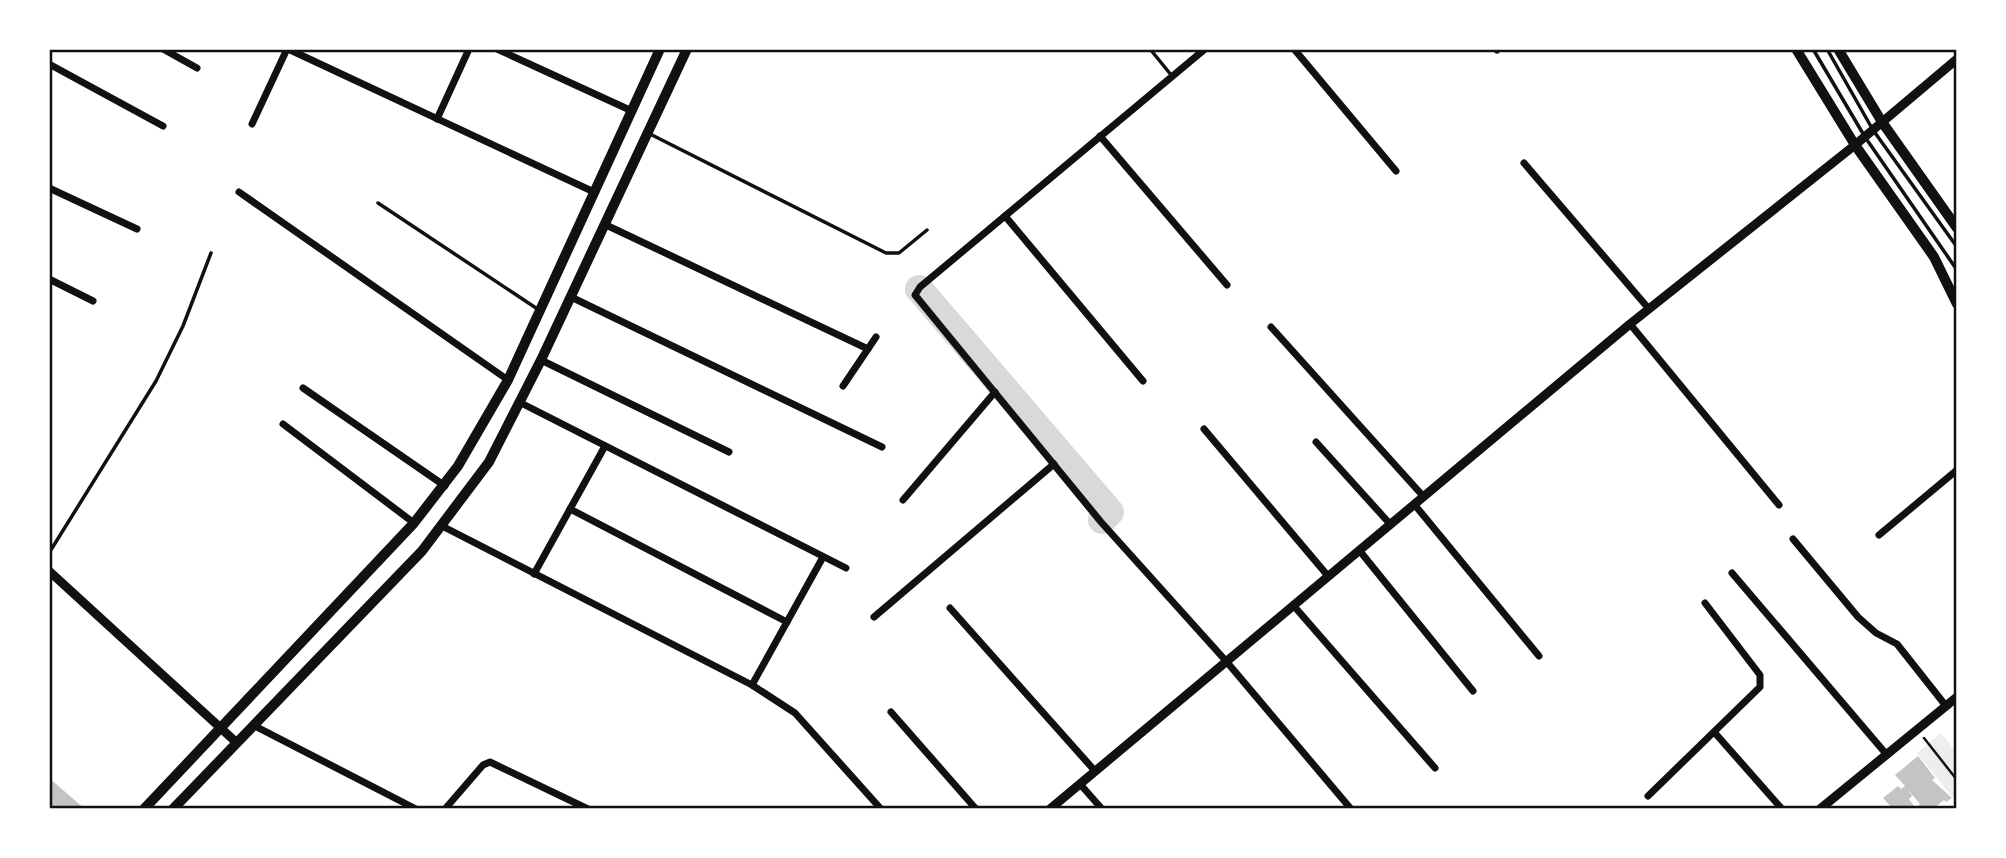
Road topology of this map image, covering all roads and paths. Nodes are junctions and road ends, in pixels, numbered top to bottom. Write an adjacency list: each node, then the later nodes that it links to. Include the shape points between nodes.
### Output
1 (163, 49): 16 (street)
2 (288, 49): 19 (street); 20 (street)
3 (469, 49): 19 (street)
4 (497, 49): 18 (street)
5 (660, 49): 18 (main road)
6 (687, 49): 23 (main road)
7 (1150, 49): 17 (lane)
8 (1205, 49): 17 (street)
9 (1294, 49): 28 (street)
10 (1796, 49): 26 (main road)
11 (1813, 49): 25 (lane)
12 (1827, 49): 22 (lane)
13 (1838, 49): 22 (main road)
14 (1957, 59): 22 (street)
15 (49, 64): 21 (street)
16 (197, 68)
17 (1172, 76): 24 (street)
18 (632, 111): 31 (main road)
19 (437, 119): 31 (street)
20 (252, 124)
21 (163, 126)
22 (1878, 126): 25 (street); 35 (main road); 38 (lane)
23 (648, 133): 34 (main road); 37 (lane, via 886,253 899,253)
24 (1100, 136): 33 (street); 42 (street)
25 (1865, 137): 26 (street); 40 (lane)
26 (1855, 145): 45 (main road, via 1934,257); 46 (street)
27 (1524, 163): 46 (street)
28 (1396, 171)
29 (49, 188): 36 (street)
30 (239, 192): 53 (street)
31 (594, 192): 47 (main road)
32 (378, 203): 47 (lane)
33 (1004, 216): 54 (street); 57 (street, via 916,291)
34 (604, 224): 43 (main road); 51 (street)
35 (1957, 228)
36 (137, 229)
37 (927, 230)
38 (1957, 247)
39 (211, 253): 79 (lane, via 160,372)
40 (1957, 270)
41 (49, 279): 44 (street)
42 (1227, 285)
43 (571, 297): 52 (main road); 63 (street)
44 (93, 301)
45 (1957, 304)
46 (1649, 309): 48 (street)
47 (541, 311): 53 (main road)
48 (1630, 324): 68 (street); 71 (street)
49 (1271, 327): 68 (street)
50 (876, 337): 51 (street)
51 (868, 349): 55 (street)
52 (541, 360): 58 (main road); 64 (street)
53 (509, 380): 67 (main road)
54 (1143, 380)
55 (843, 386)
56 (303, 388): 67 (street)
57 (995, 392): 65 (street); 69 (street)
58 (521, 402): 62 (street); 75 (main road, via 489,462)
59 (283, 424): 73 (street)
60 (1203, 429): 85 (street)
61 (1317, 442): 74 (street)
62 (605, 446): 72 (street); 80 (street)
63 (882, 447)
64 (729, 452)
65 (1054, 464): 89 (street); 92 (street)
66 (1957, 470): 76 (street)
67 (444, 486): 73 (main road)
68 (1423, 496): 70 (street)
69 (903, 500)
70 (1414, 503): 74 (street); 91 (street)
71 (1779, 505)
72 (570, 509): 84 (street); 90 (street)
73 (414, 523): 99 (main road)
74 (1390, 524): 78 (street)
75 (442, 526): 84 (street); 98 (main road)
76 (1880, 535)
77 (1793, 539): 96 (street, via 1858,617 1897,645)
78 (1359, 550): 85 (street); 94 (street)
79 (49, 554)
80 (823, 557): 81 (street); 90 (street)
81 (846, 568)
82 (49, 571): 99 (street)
83 (1732, 573): 103 (street)
84 (534, 574): 93 (street)
85 (1328, 576): 87 (street)
86 (1705, 603): 101 (street, via 1761,680 1757,694)
87 (1293, 605): 92 (street); 104 (street)
88 (950, 608): 105 (street)
89 (874, 617)
90 (787, 622): 93 (street)
91 (1539, 656)
92 (1226, 661): 105 (street); 118 (street)
93 (751, 685): 114 (street, via 795,713)
94 (1473, 691)
95 (1957, 697): 96 (street)
96 (1946, 706): 100 (street)
97 (891, 712): 115 (street)
98 (253, 725): 102 (main road); 111 (street)
99 (220, 727): 102 (street); 109 (main road)
100 (1917, 730): 103 (street); 106 (path)
101 (1715, 733): 108 (street); 119 (street)
102 (237, 743): 110 (main road)
103 (1887, 755): 120 (street)
104 (1435, 768)
105 (1096, 771): 107 (street)
106 (1957, 780)
107 (1080, 784): 116 (street); 117 (street)
108 (1648, 796)
109 (144, 809)
110 (173, 809)
111 (416, 809)
112 (445, 809): 113 (street, via 490,762)
113 (588, 809)
114 (881, 809)
115 (975, 809)
116 (1050, 809)
117 (1102, 809)
118 (1351, 809)
119 (1782, 809)
120 (1820, 809)

